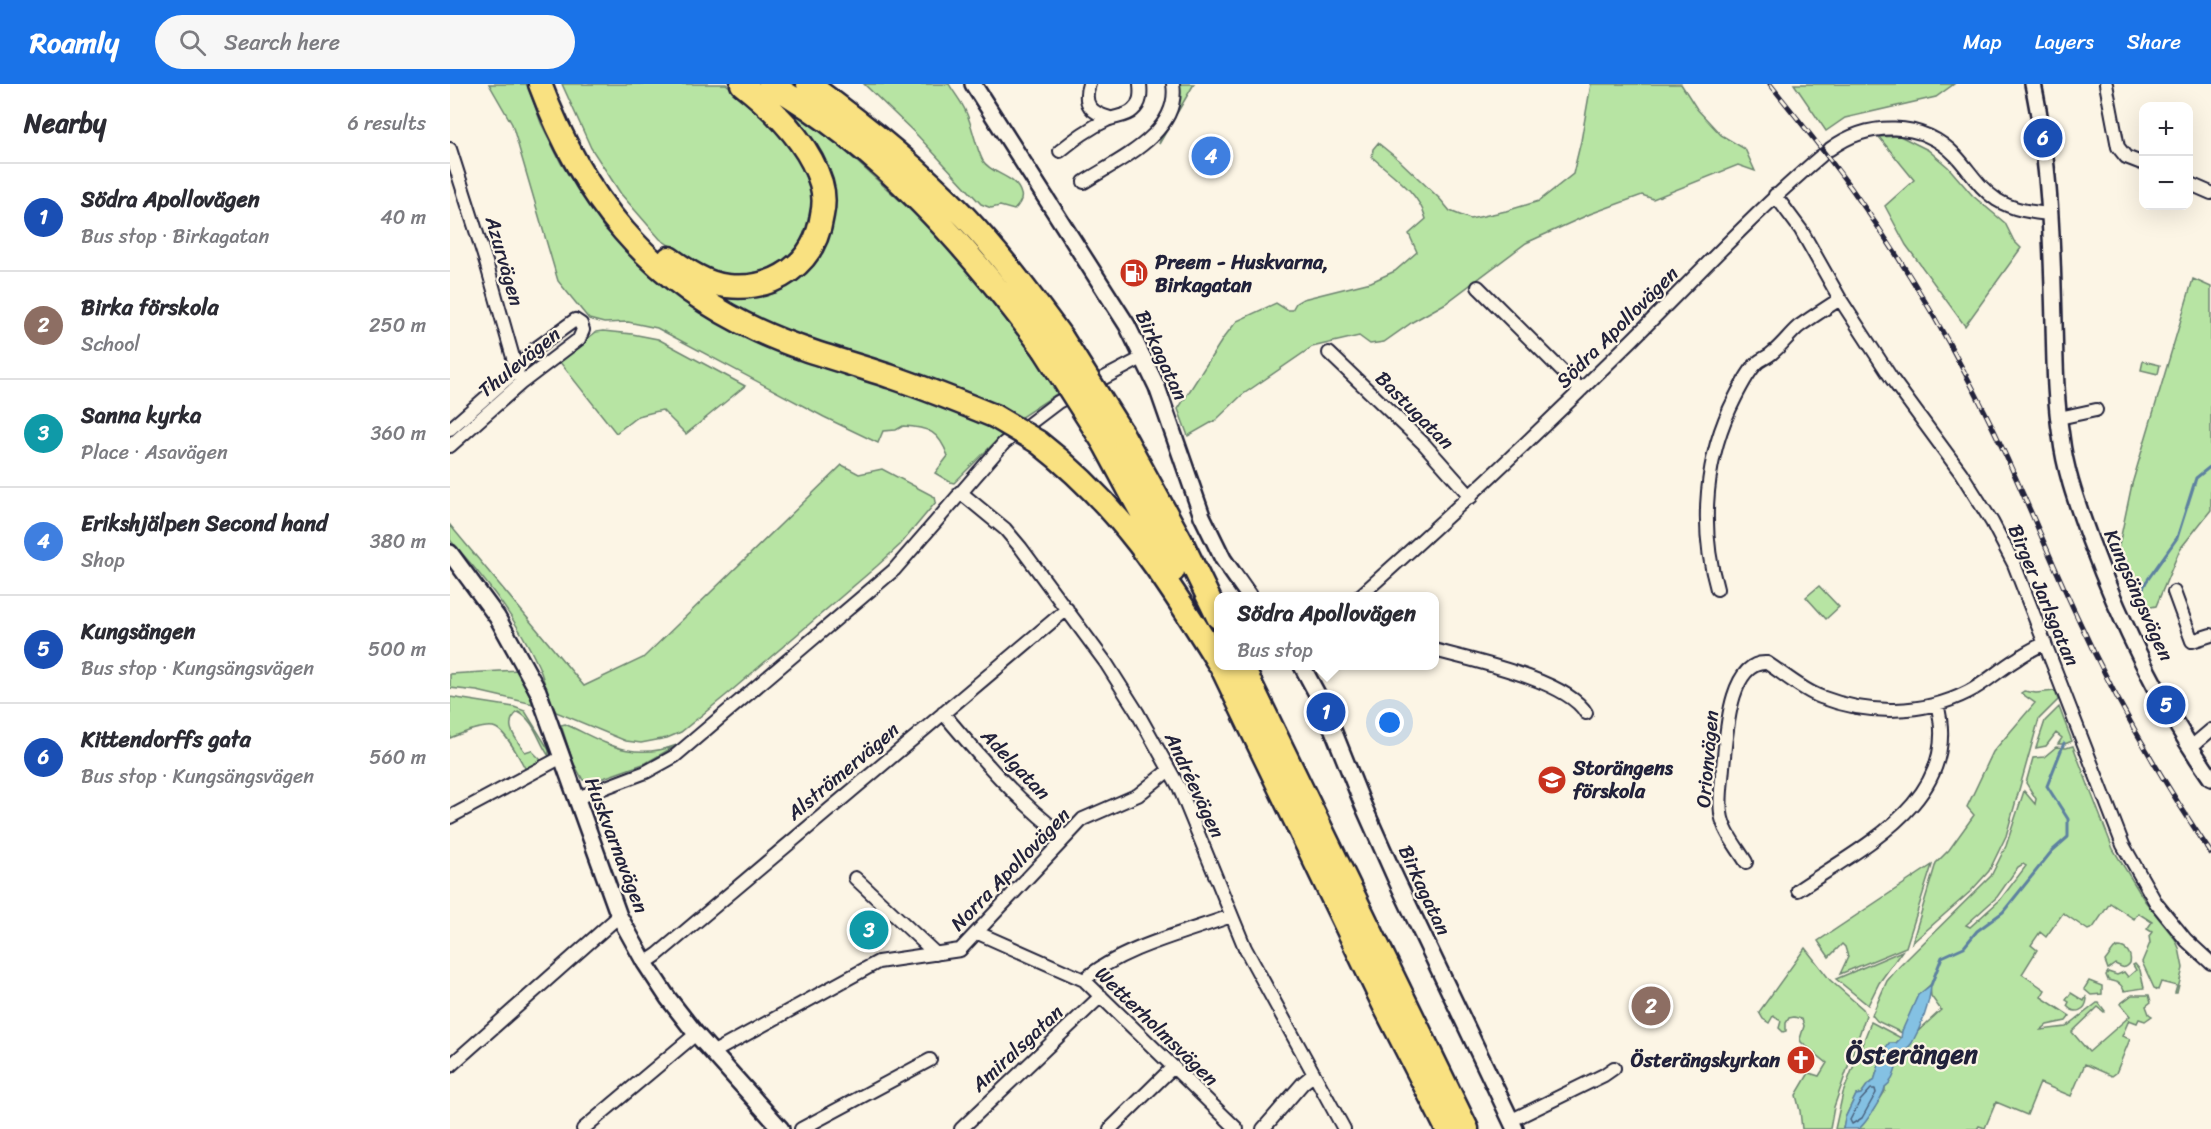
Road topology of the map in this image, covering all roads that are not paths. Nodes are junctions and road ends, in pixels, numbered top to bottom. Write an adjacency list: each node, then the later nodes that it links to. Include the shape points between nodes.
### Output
1 (540, 84): 48 (highway, bridge, via 581,174 625,234 656,265 719,310 759,331 945,396 993,416 1038,442 1095,492 1124,525)
2 (553, 84): 3 (highway, via 594,172 647,240 704,280 747,287 788,274 801,262 813,246 823,208 822,185 800,142)
3 (742, 84)
4 (770, 84): 25 (highway, via 877,162 950,231)
5 (808, 84): 14 (highway)
6 (831, 84): 14 (highway)
7 (974, 84): 27 (street, Birkagatan)
8 (1089, 84): 13 (street, via 1086,92 1095,114)
9 (1140, 84): 13 (street, via 1139,103 1132,111)
10 (1173, 84): 18 (street, via 1172,105 1155,136)
11 (2033, 84): 22 (street, Kungsängsvägen)
12 (2106, 84): 17 (street, via 2118,147 2126,157)
13 (1110, 118): 16 (street)
14 (891, 147): 25 (highway, via 966,218 1016,276)
15 (450, 149): 28 (street, Azurvägen)
16 (1060, 151)
17 (2139, 163)
18 (1084, 182)
19 (2193, 185): 20 (street)
20 (2211, 193)
21 (1775, 195): 22 (street, Södra Apollovägen, via 1843,139 1892,128 1940,143 1999,201 2029,212); 24 (street, Birger Jarlsgatan); 30 (street, Södra Apollovägen)
22 (2050, 214): 32 (street, Kungsängsvägen)
23 (1478, 287): 30 (street)
24 (1840, 299): 39 (street, via 1757,363 1722,427 1708,499 1707,542); 46 (street, Birger Jarlsgatan, via 1992,522 2014,564)
25 (1053, 343): 34 (highway, bridge)
26 (1329, 353): 37 (street, Bastugatan, via 1424,444)
27 (1144, 357): 36 (street, via 1058,402 1034,419 1004,443); 40 (street, Birkagatan, via 1202,516 1223,559)
28 (516, 371): 29 (street, Azurvägen); 29 (street, Thulevägen, via 554,333 575,320 581,324 579,339); 33 (street, Thulevägen)
29 (520, 384): 35 (street, Thulevägen)
30 (1581, 390): 37 (street, Södra Apollovägen)
31 (2096, 410): 32 (street)
32 (2059, 418): 57 (street, Kungsängsvägen, via 2074,495 2106,581 2153,680)
33 (450, 429)
34 (1113, 438): 44 (highway, via 1181,541); 47 (highway, via 1162,549)
35 (450, 446)
36 (960, 492): 43 (street, Andréevägen, via 1005,529); 61 (street, via 894,570 694,741 646,772)
37 (1471, 497): 41 (street, Södra Apollovägen)
38 (450, 553): 58 (street, Huskvarnavägen, via 497,617 538,692)
39 (1717, 589)
40 (1246, 592)
41 (1366, 592)
42 (2174, 592): 45 (street, via 2192,641)
43 (1067, 609): 54 (street, Alströmervägen); 59 (street, Andréevägen, via 1137,711)
44 (1214, 609)
45 (2211, 635)
46 (2045, 643): 53 (street, via 1976,688); 72 (street, Birger Jarlsgatan, via 2123,845 2156,903)
47 (1214, 646)
48 (1214, 650)
49 (1439, 651): 55 (street, via 1519,674 1577,700)
50 (1226, 670): 91 (highway, via 1373,984)
51 (1227, 670): 92 (highway)
52 (1304, 670): 82 (street, Birkagatan)
53 (1937, 704): 64 (street, Orionvägen, via 1895,710 1858,708 1820,697 1767,663 1753,666 1738,684 1732,702 1720,806 1725,828); 66 (street, via 1941,749 1929,782 1911,808 1889,829)
54 (943, 713): 63 (street, Adelgatan, via 986,764 1044,822); 71 (street, Alströmervägen)
55 (1586, 713)
56 (2211, 730): 57 (street)
57 (2191, 747): 60 (street, Kungsängsvägen)
58 (562, 757): 61 (street, Huskvarnavägen); 62 (street)
59 (1169, 770): 63 (street, Norra Apollovägen, via 1138,795 1083,819); 68 (street, Andréevägen)
60 (2211, 778)
61 (577, 798): 67 (street, Huskvarnavägen)
62 (450, 817)
63 (1065, 837): 69 (street, Norra Apollovägen)
64 (1746, 862)
65 (855, 878): 70 (street)
66 (1798, 890)
67 (619, 916): 71 (street, Huskvarnavägen); 78 (street)
68 (1231, 916): 73 (street, via 1138,950 1097,969); 81 (street, Andréevägen)
69 (978, 933): 70 (street, Norra Apollovägen, via 960,950); 73 (street, Wetterholmsvägen)
70 (936, 954): 76 (street, Norra Apollovägen, via 878,962)
71 (645, 963): 75 (street, Huskvarnavägen)
72 (2211, 963)
73 (1084, 980): 74 (street, Wetterholmsvägen)
74 (1101, 996): 79 (street, Wetterholmsvägen); 86 (street, Amiralsgatan)
75 (696, 1034): 76 (street, Huskvarnavägen); 83 (street)
76 (712, 1053): 84 (street, Huskvarnavägen)
77 (930, 1060): 85 (street)
78 (451, 1064)
79 (1173, 1067): 87 (street); 88 (street, Wetterholmsvägen)
80 (1614, 1068): 82 (street)
81 (1314, 1074): 89 (street); 90 (street, Andréevägen)
82 (1513, 1125)
83 (583, 1129)
84 (781, 1129)
85 (801, 1129)
86 (961, 1129)
87 (1110, 1129)
88 (1237, 1129)
89 (1263, 1129)
90 (1344, 1129)
91 (1447, 1129)
92 (1467, 1129)

